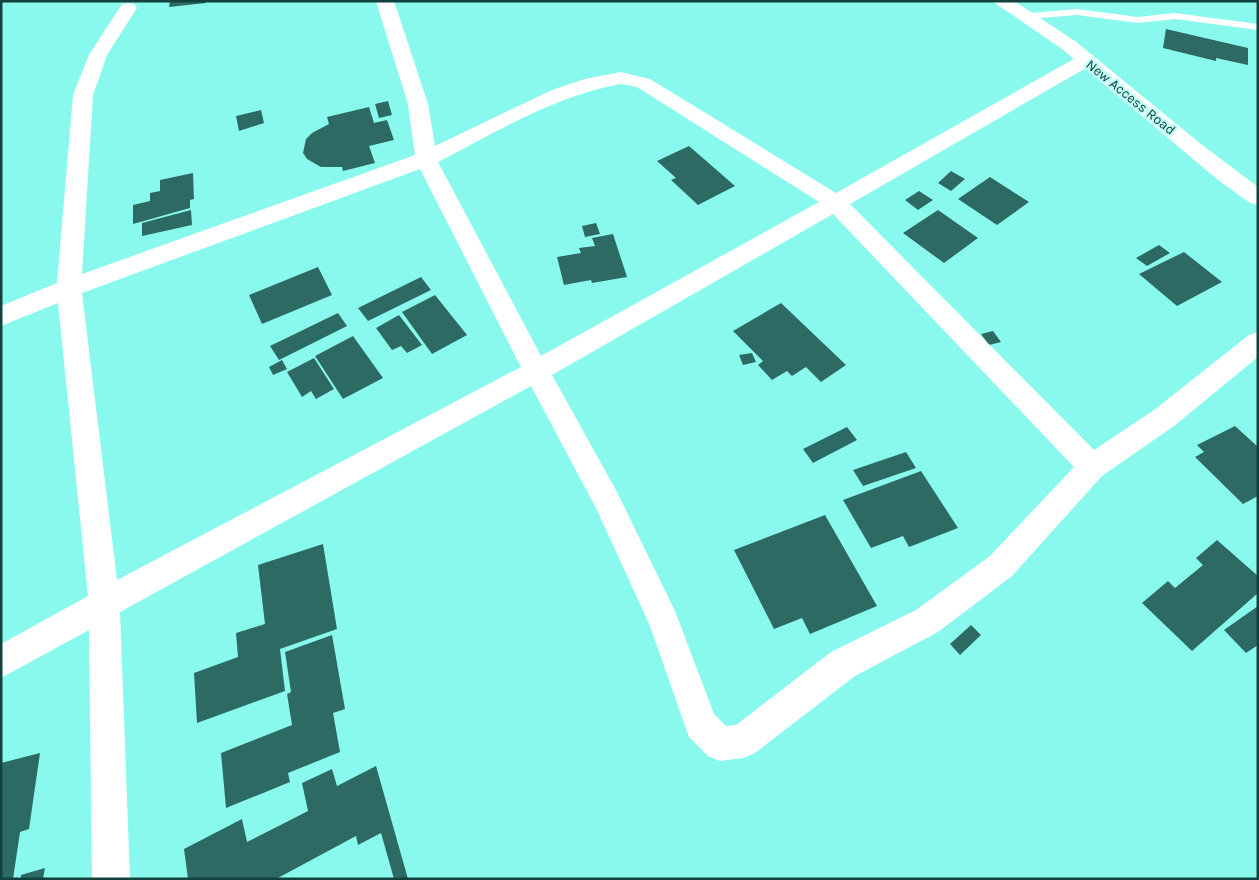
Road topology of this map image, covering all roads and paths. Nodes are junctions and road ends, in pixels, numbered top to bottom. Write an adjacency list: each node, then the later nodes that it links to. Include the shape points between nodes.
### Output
1 (385, 1): 7 (street, via 418,104)
2 (1002, 1): 4 (street, New Access Road)
3 (128, 8): 10 (street, via 98,55 83,95)
4 (1029, 16): 5 (lane, via 1077,12 1138,20 1175,16); 6 (street, New Access Road)
5 (1258, 27)
6 (1086, 60): 8 (street, New Access Road, via 1228,178); 9 (street)
7 (426, 158): 9 (street, via 559,94 592,82 621,78 643,83); 10 (street); 13 (street)
8 (1258, 198)
9 (836, 203): 13 (street); 14 (street)
10 (69, 288): 11 (street); 15 (street)
11 (1, 317)
12 (1258, 342): 14 (street, via 1164,418)
13 (536, 371): 14 (street, via 615,518 664,622 701,725 720,744 743,741 843,664 927,621 1001,566); 15 (street)
14 (1092, 467)
15 (104, 602): 16 (street); 17 (street)
16 (1, 662)
17 (111, 879)

